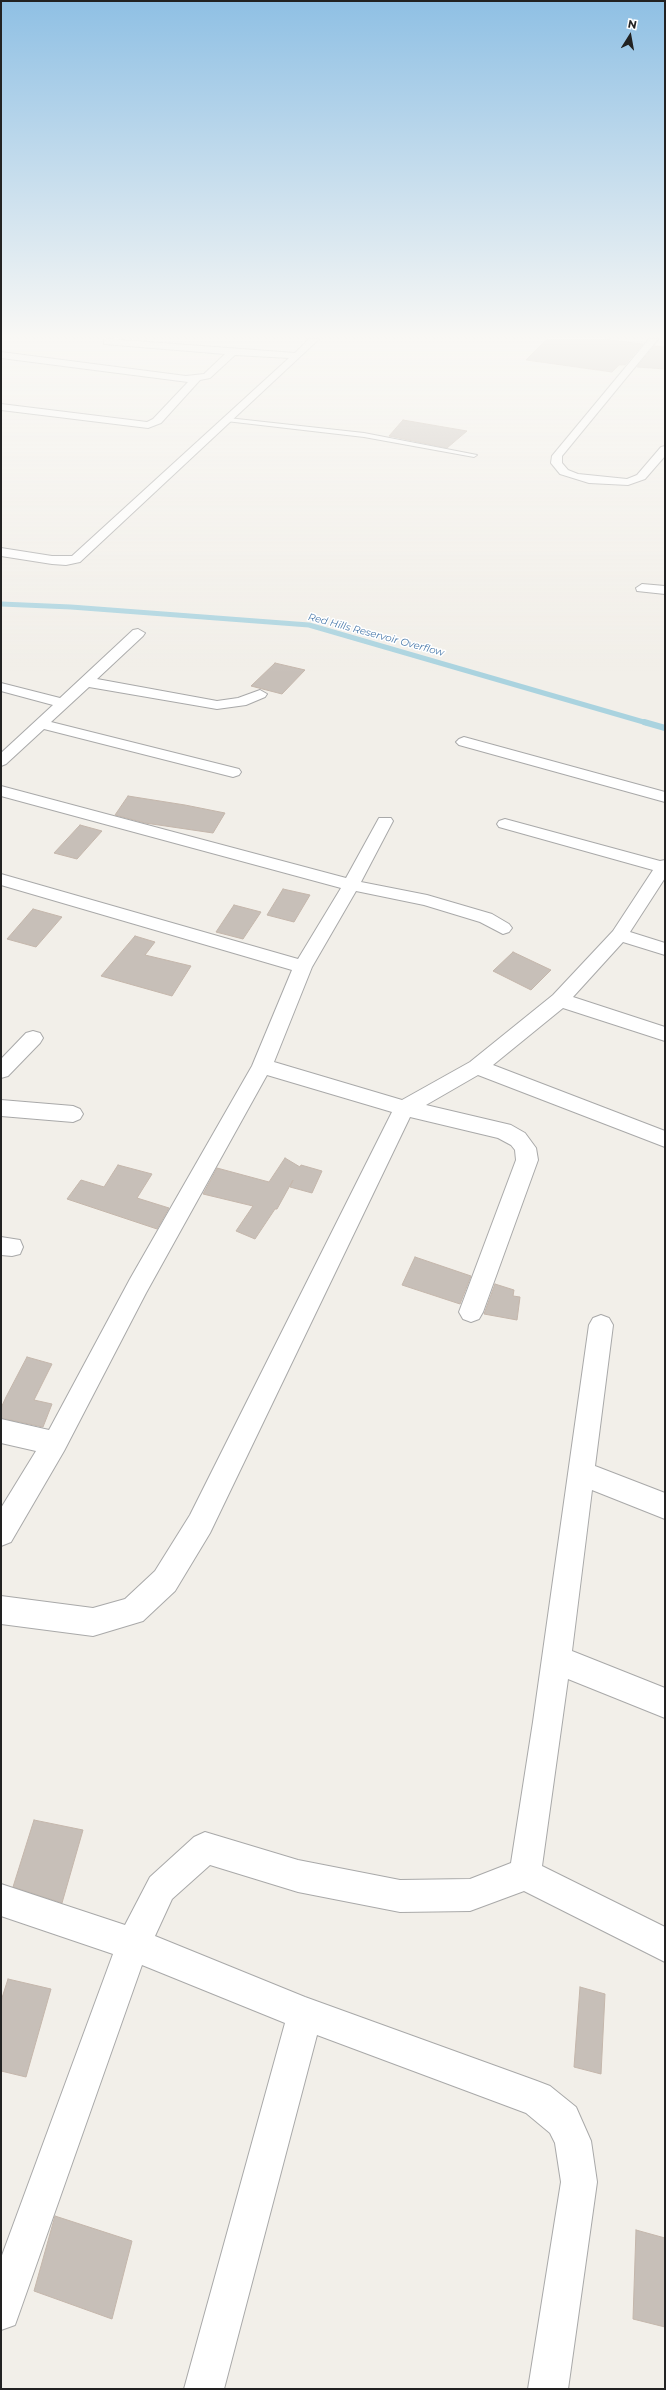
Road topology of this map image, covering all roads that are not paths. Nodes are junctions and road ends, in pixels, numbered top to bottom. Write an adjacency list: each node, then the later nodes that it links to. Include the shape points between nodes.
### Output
1 (195, 451): 6 (street, via 76,559 52,560)
2 (449, 451): 5 (lane)
3 (562, 451): 4 (street, via 557,456 556,464 564,472 597,481 628,482 641,477)
4 (664, 451)
5 (474, 455)
6 (1, 552)
7 (642, 588): 8 (street)
8 (665, 590)
9 (138, 633): 10 (street)
10 (87, 682): 12 (street, via 217,705 241,702); 13 (street)
11 (1, 687): 13 (street)
12 (260, 694)
13 (62, 703): 14 (street)
14 (40, 724): 16 (street); 17 (street)
15 (464, 742): 19 (street)
16 (1, 761)
17 (233, 772)
18 (1, 792): 24 (street)
19 (665, 797)
20 (385, 821): 24 (street)
21 (505, 824): 22 (street)
22 (665, 867): 26 (street)
23 (1, 879): 28 (street)
24 (351, 884): 25 (street, via 427,900 486,918); 28 (street)
25 (503, 928)
26 (619, 935): 27 (street); 29 (street)
27 (665, 949)
28 (303, 967): 32 (street)
29 (560, 1000): 30 (street); 33 (street)
30 (665, 1034)
31 (33, 1038): 34 (street)
32 (262, 1066): 36 (street); 42 (street, via 138,1286)
33 (477, 1067): 36 (street); 38 (street)
34 (1, 1071)
35 (1, 1108): 37 (street)
36 (404, 1108): 39 (street, via 504,1131 518,1139 525,1148 527,1160); 46 (street, via 200,1524 165,1581 133,1611 93,1622)
37 (73, 1114)
38 (665, 1138)
39 (471, 1312)
40 (601, 1325): 43 (street)
41 (1, 1431): 42 (street)
42 (55, 1443): 45 (street)
43 (580, 1473): 44 (street); 47 (street)
44 (665, 1506)
45 (1, 1533)
46 (1, 1610)
47 (555, 1659): 48 (street); 49 (street)
48 (665, 1703)
49 (525, 1874): 51 (street, via 470,1896 400,1896 298,1876 205,1848 161,1888); 52 (street)
50 (1, 1900): 51 (street)
51 (133, 1944): 53 (street); 54 (street)
52 (665, 1945)
53 (305, 2014): 55 (street); 56 (street, via 537,2099 563,2120 573,2141 579,2182)
54 (1, 2311)
55 (204, 2389)
56 (548, 2389)

